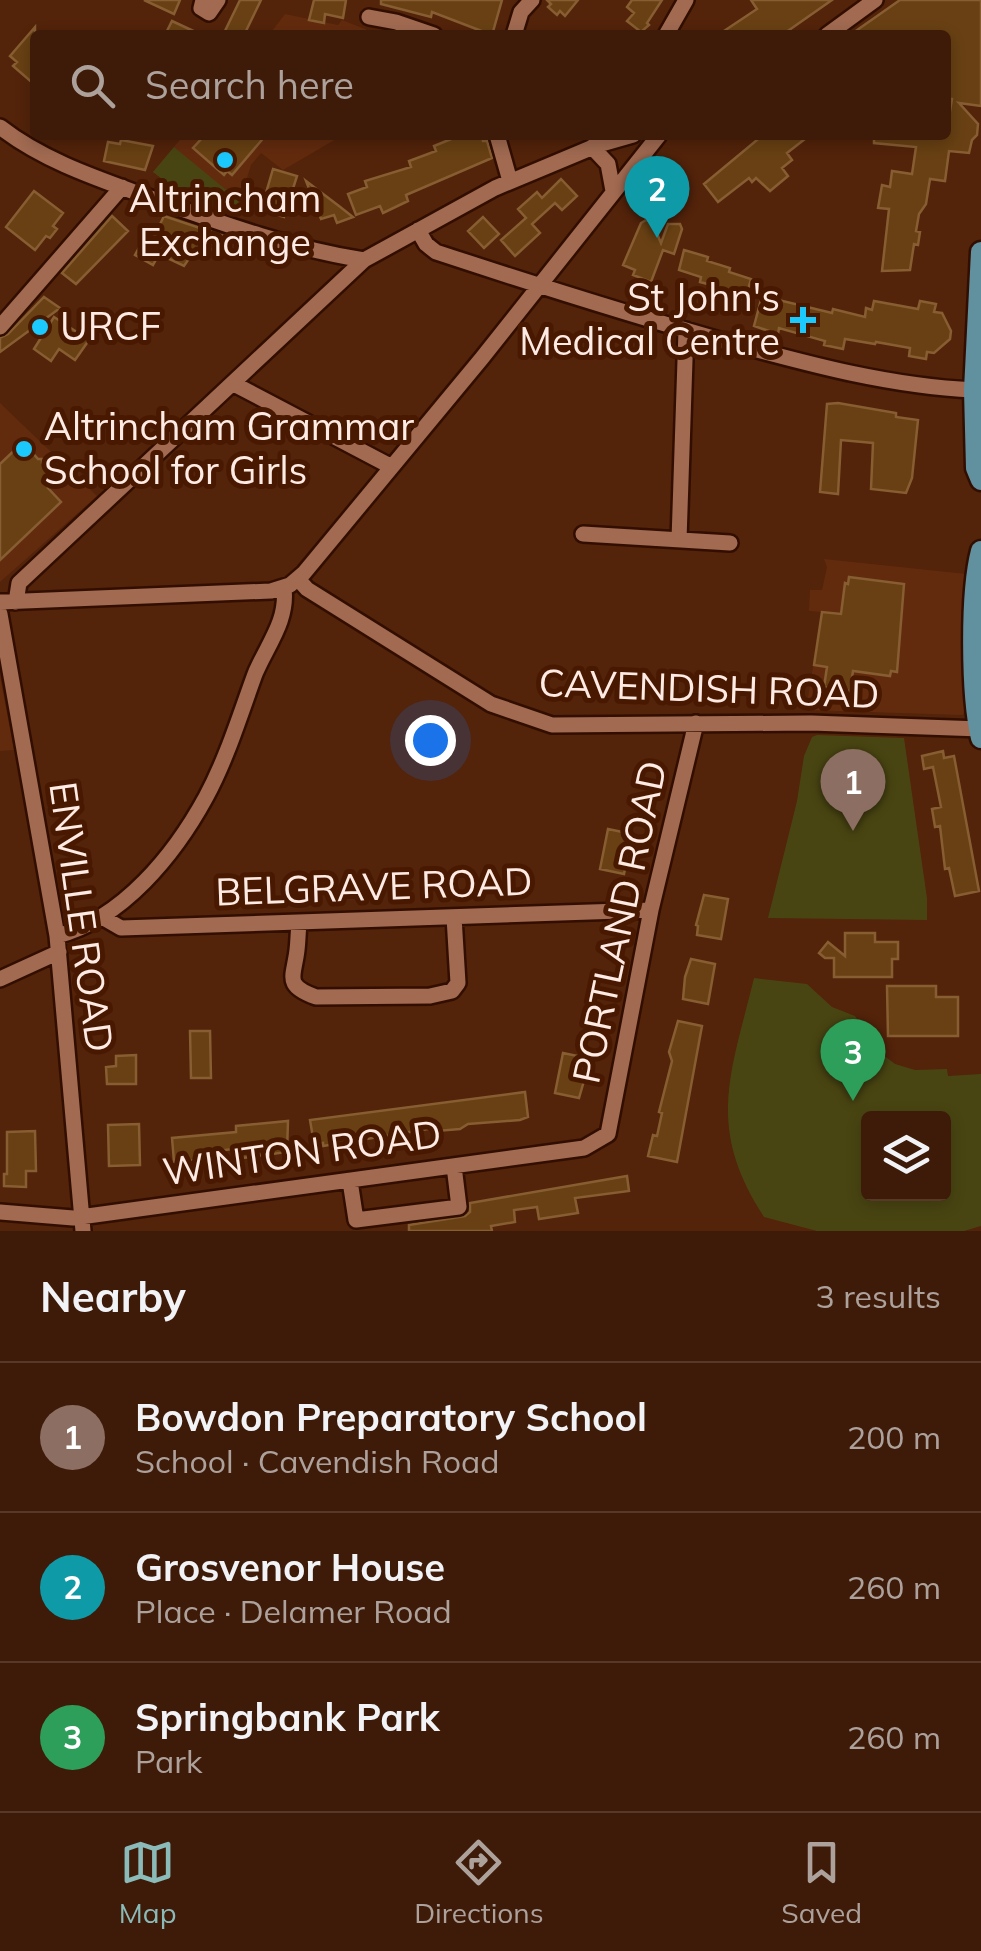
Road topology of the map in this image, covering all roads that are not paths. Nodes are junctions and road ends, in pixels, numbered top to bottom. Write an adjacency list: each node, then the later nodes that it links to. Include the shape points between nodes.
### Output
1 (202, 0): 2 (street, via 209,13)
2 (218, 0)
3 (532, 0): 8 (street)
4 (686, 0): 9 (street)
5 (875, 0): 10 (street)
6 (369, 18): 7 (street)
7 (419, 30)
8 (516, 30)
9 (669, 30)
10 (834, 30)
11 (0, 127): 17 (street, via 72,168)
12 (498, 140): 16 (street)
13 (616, 140): 15 (street)
14 (654, 140): 18 (street)
15 (592, 147): 16 (street); 18 (street, via 608,164)
16 (510, 181): 19 (street)
17 (122, 187): 21 (street, via 240,230); 23 (street)
18 (612, 191): 22 (street)
19 (418, 230): 21 (street); 22 (street, via 436,252)
20 (981, 252): 26 (main road)
21 (364, 260): 25 (street)
22 (536, 286): 24 (street); 27 (street)
23 (0, 327)
24 (686, 330): 26 (street, via 838,372); 30 (street)
25 (234, 384): 27 (street); 34 (street, via 20,582)
26 (974, 390): 28 (main road)
27 (390, 466): 33 (street)
28 (981, 480)
29 (583, 534): 30 (street)
30 (678, 540): 31 (street)
31 (730, 543)
32 (981, 551): 37 (main road)
33 (291, 584): 34 (street); 36 (street, CAVENDISH ROAD, via 490,704 531,720 585,726); 39 (street, via 206,796 173,847)
34 (8, 602)
35 (0, 614): 42 (street, ENVILLE ROAD)
36 (696, 723): 37 (street, CAVENDISH ROAD); 38 (street, PORTLAND ROAD)
37 (980, 732)
38 (651, 910): 40 (street, BELGRAVE ROAD); 44 (street, PORTLAND ROAD)
39 (102, 917): 41 (street, BELGRAVE ROAD, via 121,928); 42 (street)
40 (454, 917): 41 (street, BELGRAVE ROAD); 41 (street, via 458,984 430,996 307,994 290,972)
41 (298, 924)
42 (58, 944): 43 (street); 48 (street, ENVILLE ROAD)
43 (0, 979)
44 (608, 1134): 45 (street, WINTON ROAD, via 584,1148)
45 (454, 1166): 46 (street, WINTON ROAD); 46 (street, via 459,1207 356,1220)
46 (350, 1181): 48 (street, WINTON ROAD)
47 (0, 1212): 48 (street, WINTON ROAD)
48 (83, 1224)

